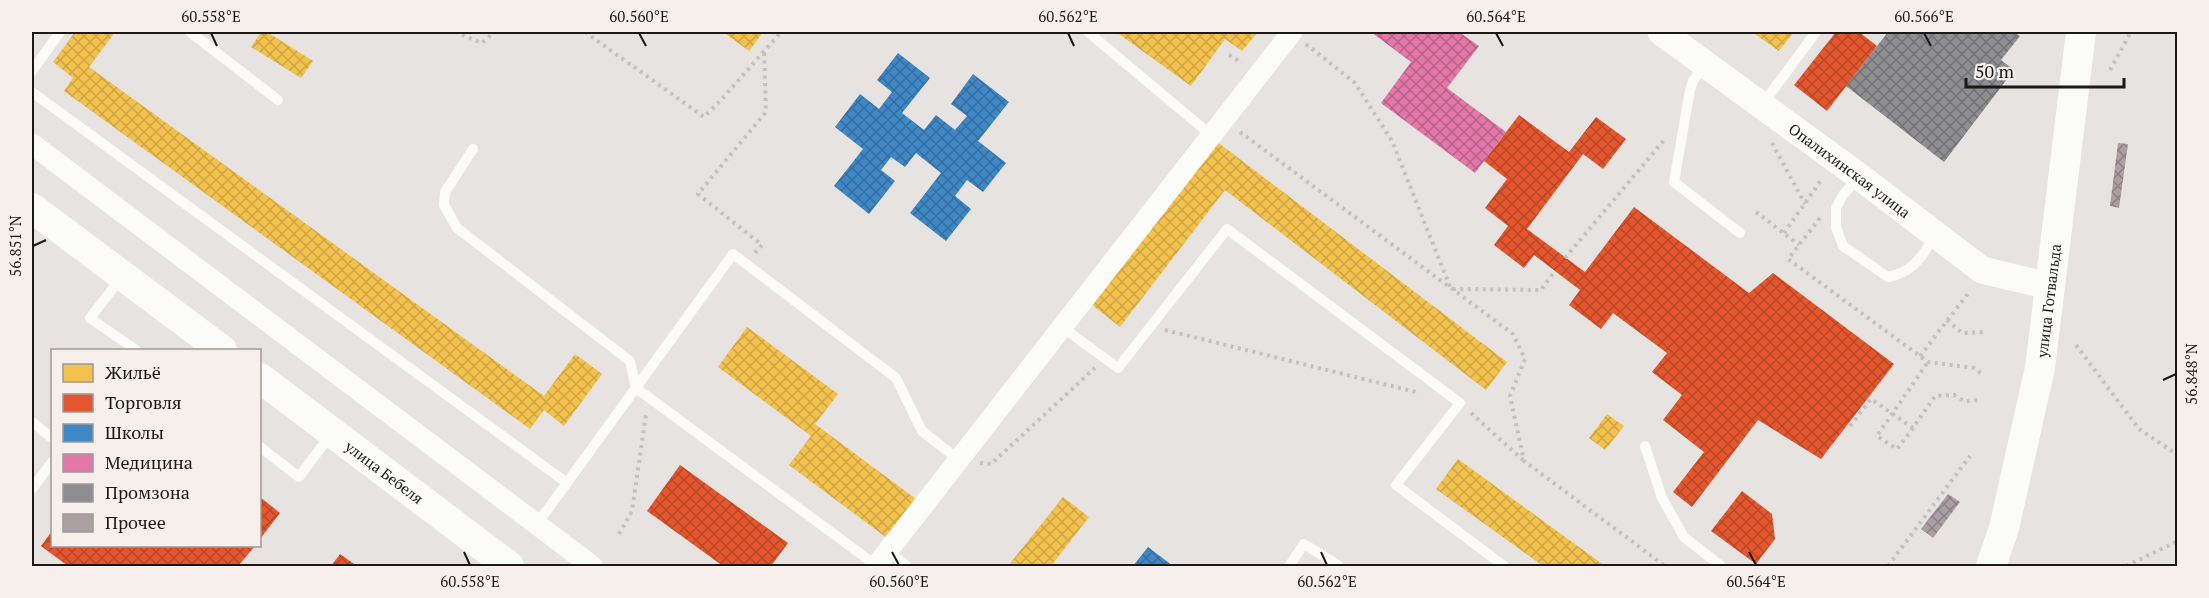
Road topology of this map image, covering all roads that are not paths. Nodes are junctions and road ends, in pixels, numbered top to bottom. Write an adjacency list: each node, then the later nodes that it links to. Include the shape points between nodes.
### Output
1 (60, 32): 9 (lane)
2 (190, 32): 11 (lane)
3 (1088, 32): 13 (lane)
4 (1291, 32): 13 (street)
5 (1661, 32): 8 (street, Опалихинская улица)
6 (1816, 32): 12 (lane)
7 (2081, 32): 21 (main road, улица Готвальда)
8 (1706, 64): 12 (street, Опалихинская улица); 18 (lane, via 1690,90 1674,182)
9 (32, 71)
10 (32, 92): 34 (lane)
11 (278, 100)
12 (1762, 105): 16 (street, Опалихинская улица)
13 (1217, 127): 22 (street)
14 (32, 144): 36 (street)
15 (474, 149): 26 (lane, via 446,192 444,205 457,228 630,361)
16 (1860, 177): 19 (street, Опалихинская улица); 19 (lane, via 1836,208 1836,227 1843,246 1888,277 1913,266)
17 (32, 208): 20 (main road)
18 (1740, 233)
19 (1935, 236): 21 (street, Опалихинская улица, via 1982,270)
20 (123, 276): 23 (lane, via 90,318); 24 (main road)
21 (2049, 286): 45 (main road, улица Готвальда, via 2040,368 2004,528)
22 (1062, 327): 32 (street); 43 (lane, via 1118,368 1227,229 1460,403 1396,485)
23 (133, 349)
24 (219, 349)
25 (261, 379): 28 (main road, улица Бебеля)
26 (636, 388): 32 (lane, via 733,254 896,378 922,431); 34 (lane); 37 (lane)
27 (32, 422): 29 (lane)
28 (333, 433): 31 (lane, via 299,477); 38 (main road, улица Бебеля)
29 (51, 437)
30 (1645, 446): 44 (lane, via 1662,498 1684,537)
31 (261, 448)
32 (958, 460): 37 (street)
33 (51, 463): 35 (lane)
34 (567, 483): 36 (lane)
35 (32, 489)
36 (537, 524): 39 (street)
37 (880, 561): 40 (lane)
38 (509, 567)
39 (592, 567)
40 (907, 567)
41 (1289, 567): 42 (lane, via 1304,543)
42 (1339, 567)
43 (1504, 567)
44 (1721, 567)
45 (1991, 567)

